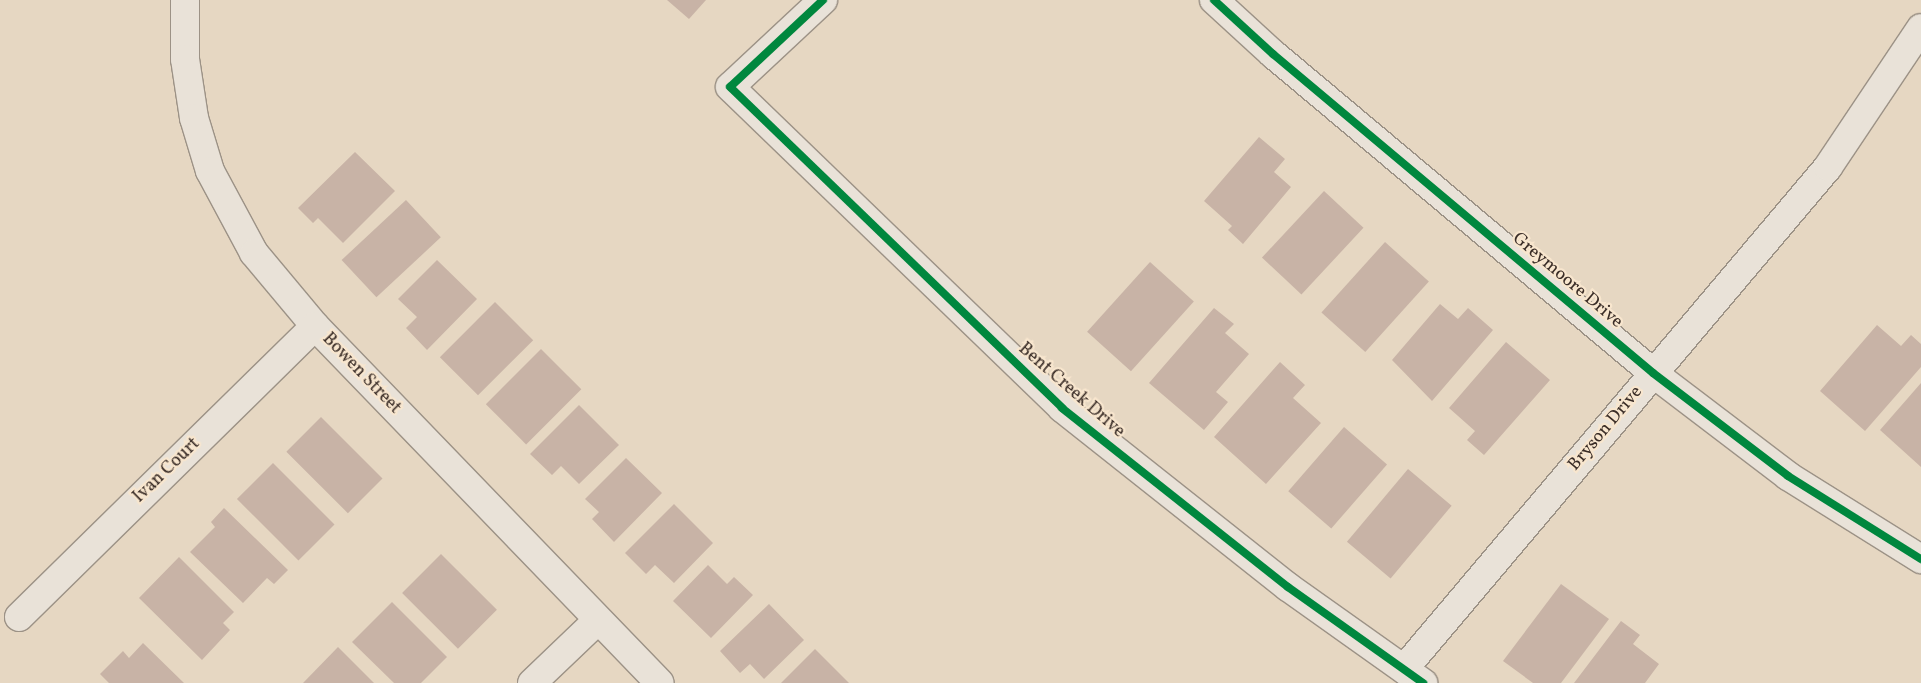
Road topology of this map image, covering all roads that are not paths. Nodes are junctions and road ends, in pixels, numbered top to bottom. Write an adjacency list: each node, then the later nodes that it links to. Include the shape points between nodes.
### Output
1 (185, 0): 5 (street, Bowen Street, via 191,98 210,171 254,253)
2 (823, 0): 10 (street, Bent Creek Drive, via 730,87 1062,408 1288,587)
3 (1214, 0): 6 (street, Greymoore Drive, via 1273,54)
4 (1921, 28): 6 (street, Bryson Drive, via 1828,167)
5 (315, 326): 8 (street, Ivan Court); 9 (street, Bowen Street)
6 (1654, 374): 7 (street, Greymoore Drive, via 1788,476); 10 (street, Bryson Drive)
7 (1921, 559)
8 (19, 617)
9 (598, 620): 11 (street); 12 (street, Bowen Street)
10 (1413, 676)
11 (532, 683)
12 (660, 683)

